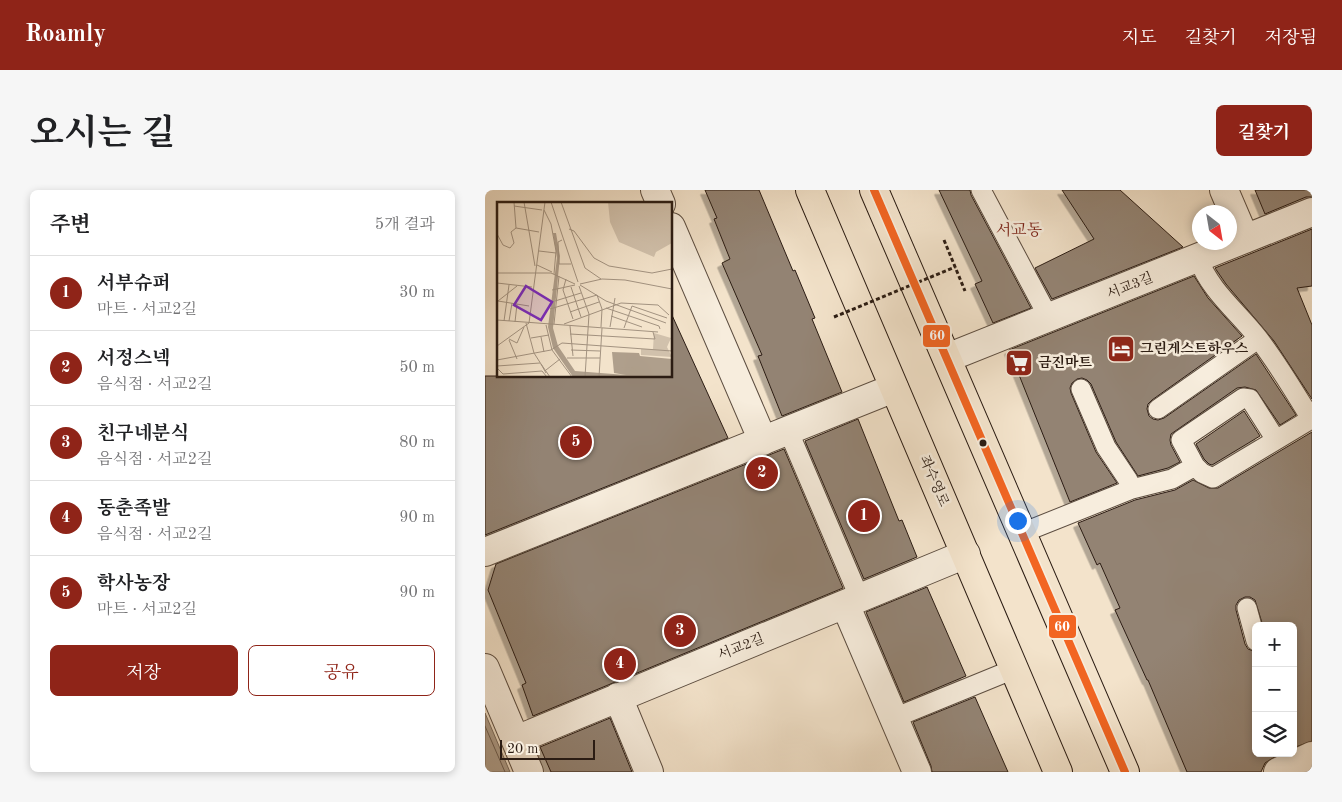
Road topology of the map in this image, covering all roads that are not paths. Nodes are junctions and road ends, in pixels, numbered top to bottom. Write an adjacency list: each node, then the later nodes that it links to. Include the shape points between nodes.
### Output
1 (655, 190): 6 (street)
2 (810, 190): 15 (main road, 좌수영로)
3 (874, 190): 14 (main road)
4 (981, 190): 12 (lane)
5 (1224, 190): 9 (street)
6 (660, 202)
7 (1312, 212): 9 (street, 서교3길)
8 (673, 237): 11 (street)
9 (1245, 239): 10 (street, 서교3길)
10 (1199, 258): 12 (street, 서교3길); 13 (lane, via 1203,271 1225,302 1241,316)
11 (678, 263): 20 (street)
12 (1049, 318): 14 (street, 서교3길)
13 (1258, 339): 17 (lane); 19 (lane, via 1311,419)
14 (947, 358): 23 (main road)
15 (895, 388): 18 (street); 25 (main road, 좌수영로)
16 (1081, 389): 22 (lane, via 1103,440)
17 (1158, 409)
18 (788, 430): 20 (street); 26 (lane)
19 (1276, 440): 21 (lane, via 1213,478); 21 (lane, via 1250,399 1243,398 1181,440)
20 (763, 441): 24 (street)
21 (1195, 466): 22 (lane, via 1172,479)
22 (1132, 489): 23 (lane)
23 (1022, 533): 38 (main road)
24 (485, 552)
25 (966, 554): 26 (street, 서교2길); 30 (main road, 좌수영로)
26 (852, 601): 31 (street, 서교2길); 32 (street)
27 (1247, 608): 28 (lane)
28 (1252, 626)
29 (485, 668): 33 (street)
30 (1014, 669): 32 (lane); 37 (main road, 좌수영로)
31 (618, 698): 33 (street, 서교2길); 35 (street)
32 (894, 718): 36 (street)
33 (516, 740): 34 (street)
34 (529, 772)
35 (649, 772)
36 (917, 772)
37 (1058, 772)
38 (1125, 772)

